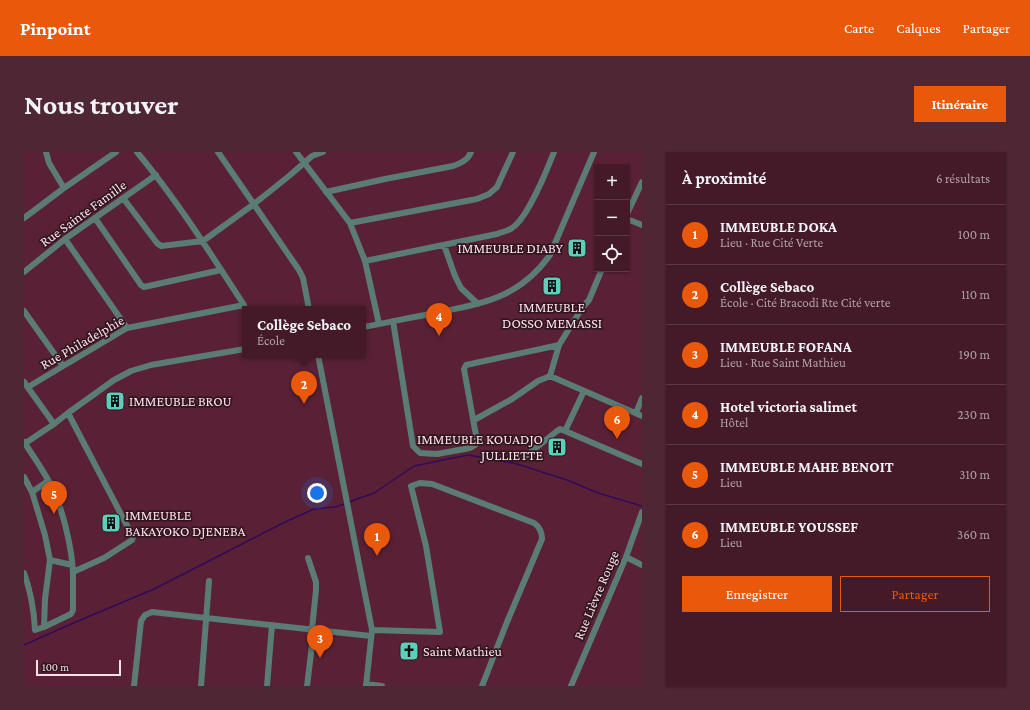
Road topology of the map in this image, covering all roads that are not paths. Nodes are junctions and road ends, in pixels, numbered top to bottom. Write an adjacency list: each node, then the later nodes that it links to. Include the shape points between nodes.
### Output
1 (46, 152): 15 (street, via 49,163)
2 (116, 152): 15 (street)
3 (137, 152): 13 (street)
4 (218, 152): 18 (street)
5 (296, 152): 12 (street)
6 (323, 152): 11 (street)
7 (472, 152): 16 (street, via 461,164)
8 (512, 152): 23 (street, via 497,187 489,194 477,199)
9 (554, 152): 27 (street, via 527,210 512,228 497,234)
10 (594, 152): 32 (street, via 550,254 544,262 529,278 512,290)
11 (315, 153): 12 (street)
12 (304, 162): 16 (street); 18 (street)
13 (156, 175): 17 (street, Rue Sainte Famille); 26 (street)
14 (642, 182): 19 (street)
15 (64, 188): 20 (street)
16 (326, 192): 23 (street)
17 (123, 198): 21 (street, Rue Sainte Famille); 26 (street, via 161,246)
18 (254, 204): 26 (street); 34 (street, via 300,270)
19 (630, 208)
20 (24, 218)
21 (95, 218): 25 (street, Rue Sainte Famille); 29 (street, via 144,287)
22 (630, 220): 24 (street)
23 (350, 224): 28 (street)
24 (642, 225)
25 (65, 240): 30 (street, Rue Sainte Famille); 40 (street)
26 (202, 241): 29 (street)
27 (444, 245): 28 (street); 32 (street, via 461,288)
28 (365, 261): 38 (street)
29 (221, 270): 33 (street)
30 (24, 272)
31 (601, 272): 41 (street, via 589,300)
32 (478, 304): 37 (street)
33 (243, 306)
34 (308, 306)
35 (242, 307): 40 (street, Rue Philadelphie)
36 (24, 311): 44 (street)
37 (393, 321): 38 (street); 51 (street, via 413,446 420,453 437,454 470,448 477,441)
38 (379, 324): 39 (street)
39 (366, 326)
40 (127, 328): 44 (street, Rue Philadelphie)
41 (559, 345): 45 (street); 51 (street, via 466,365 464,369)
42 (242, 350): 49 (street, via 151,365 132,371 114,380)
43 (319, 358): 72 (street)
44 (63, 366): 46 (street, Rue Philadelphie)
45 (550, 376): 47 (street); 51 (street)
46 (26, 385): 52 (street)
47 (584, 391): 50 (street); 53 (street)
48 (642, 398): 50 (street)
49 (68, 413): 52 (street); 65 (street, via 133,536 132,540 104,558)
50 (639, 415)
51 (474, 420)
52 (54, 424): 54 (street)
53 (565, 431): 55 (street, via 560,429); 56 (street)
54 (24, 443): 58 (street)
55 (527, 455)
56 (642, 464)
57 (24, 477): 59 (street)
58 (48, 481): 59 (street); 65 (street, via 56,496 66,528)
59 (32, 492): 63 (street)
60 (642, 512): 61 (street, Rue Lièvre Rouge)
61 (626, 557): 64 (street); 80 (street, Rue Lièvre Rouge)
62 (308, 558): 71 (street, via 316,582)
63 (50, 560): 65 (street); 70 (street)
64 (642, 565)
65 (72, 568): 70 (street, via 72,612)
66 (24, 574): 70 (street, via 33,606 35,630)
67 (209, 581): 68 (street)
68 (207, 617): 69 (street); 74 (street, via 152,612 145,615 141,620); 75 (street)
69 (272, 625): 71 (street); 76 (street)
70 (44, 627)
71 (313, 629): 72 (street); 77 (street)
72 (372, 633): 73 (street); 79 (street, via 440,632 426,546 411,486 420,483 432,484 537,525 542,539)
73 (366, 685): 78 (street)
74 (134, 686)
75 (201, 686)
76 (267, 686)
77 (307, 686)
78 (382, 686)
79 (482, 686)
80 (571, 686)

